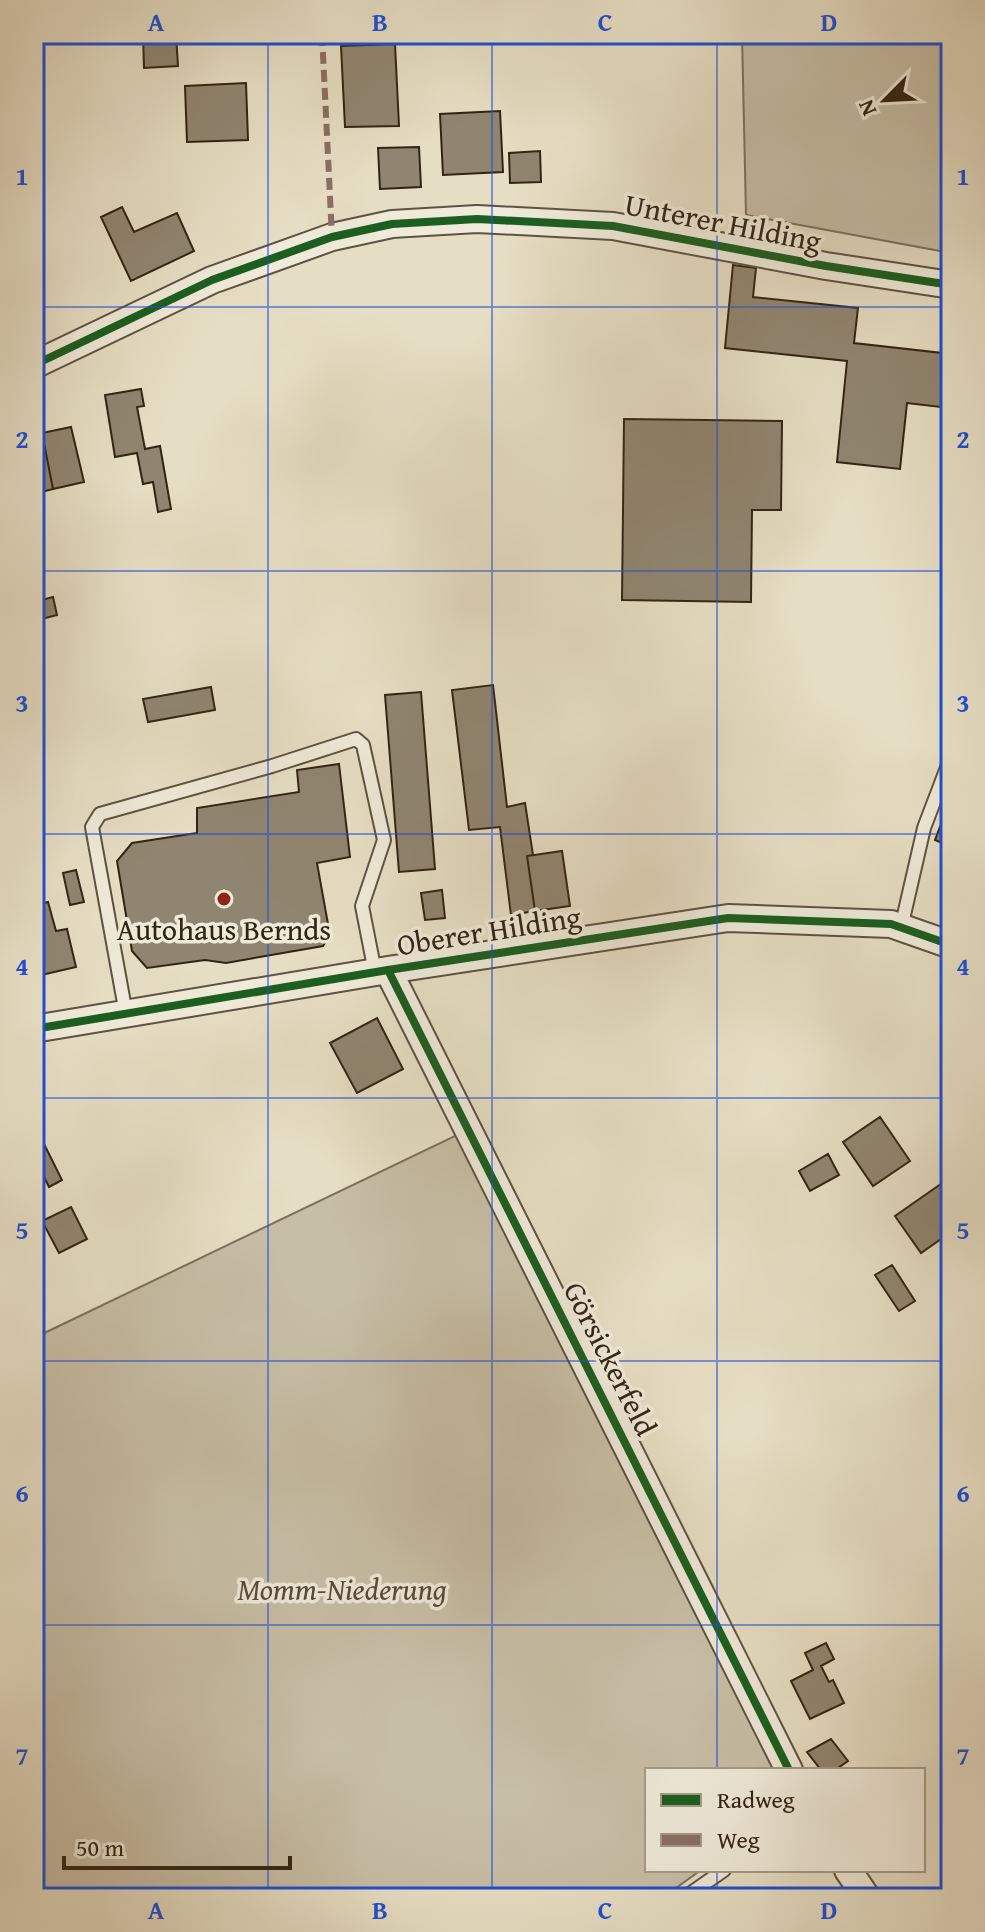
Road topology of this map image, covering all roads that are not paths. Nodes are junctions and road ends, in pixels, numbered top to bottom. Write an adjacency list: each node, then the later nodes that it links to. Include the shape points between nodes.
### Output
1 (951, 285): 2 (street, Unterer Hilding, via 613,226 477,219 392,224 332,237 212,280)
2 (34, 365)
3 (951, 757): 4 (lane, via 924,828)
4 (901, 928): 5 (street, Oberer Hilding); 6 (street, Oberer Hilding, via 728,918)
5 (951, 945)
6 (381, 971): 7 (street, Oberer Hilding); 7 (lane, via 362,906 384,840 363,745 356,739 100,814 92,827); 9 (street, Görsickerfeld)
7 (126, 1014): 8 (street, Oberer Hilding)
8 (34, 1029)
9 (788, 1768)
10 (721, 1872): 12 (lane)
11 (849, 1872): 13 (street)
12 (684, 1898)
13 (867, 1898)

